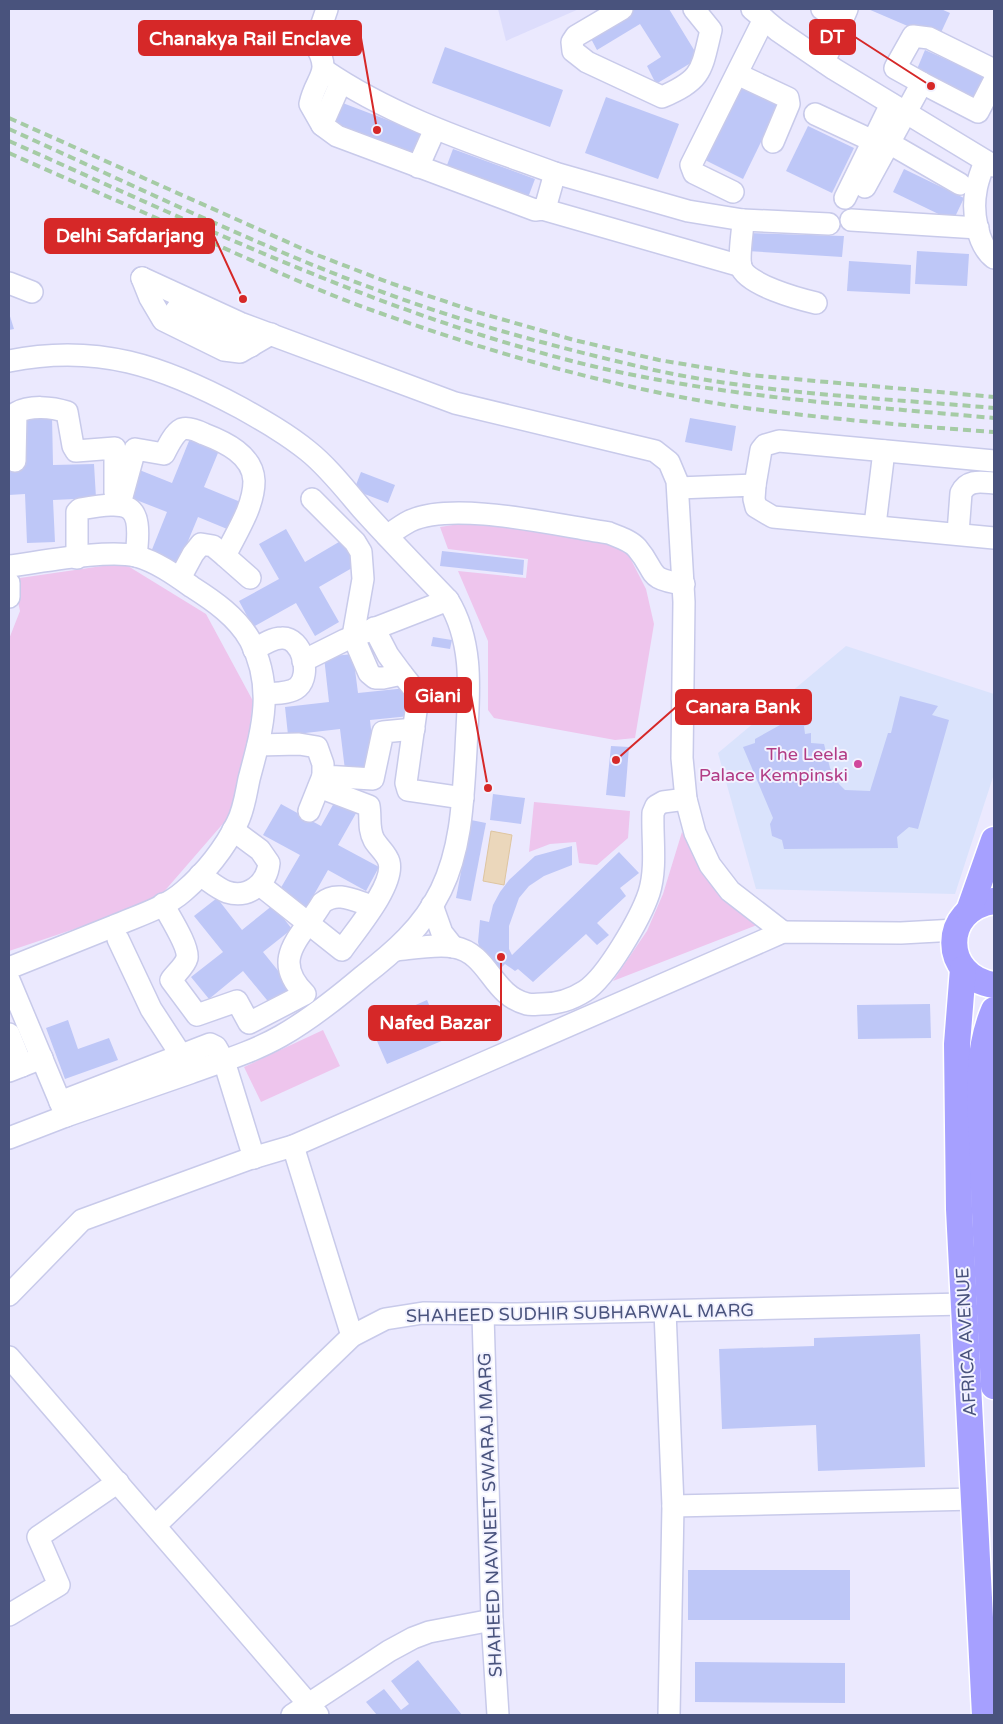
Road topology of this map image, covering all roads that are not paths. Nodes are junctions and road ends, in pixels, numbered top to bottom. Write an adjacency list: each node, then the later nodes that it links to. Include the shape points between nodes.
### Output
1 (327, 9): 10 (street, via 315,44)
2 (622, 9): 3 (street, via 576,36 572,42 573,51 586,62 662,97 686,86 700,72 711,30)
3 (694, 9)
4 (822, 9): 6 (street)
5 (758, 14): 7 (street); 9 (street)
6 (845, 14): 7 (street)
7 (824, 62): 13 (street)
8 (994, 70): 12 (street, via 929,38 913,36 895,68)
9 (737, 74): 16 (street, via 788,98 789,104); 23 (street, via 691,166 694,174)
10 (333, 76): 15 (street); 19 (street, via 322,125 337,136)
11 (994, 81): 12 (street, via 978,112)
12 (922, 83): 13 (street)
13 (898, 109): 17 (street); 18 (street)
14 (815, 114): 17 (street)
15 (435, 129): 19 (street); 20 (street)
16 (773, 142)
17 (881, 142): 21 (street); 22 (street); 24 (street)
18 (990, 163): 29 (street, via 976,192)
19 (418, 167): 25 (street, via 535,210)
20 (555, 173): 25 (street); 26 (street, via 688,211)
21 (960, 184)
22 (865, 187)
23 (733, 192)
24 (845, 198)
25 (542, 209): 31 (street)
26 (743, 220): 28 (street); 31 (street)
27 (851, 220): 29 (street)
28 (829, 224)
29 (978, 228): 30 (street)
30 (994, 258)
31 (741, 266): 34 (street, via 746,274 780,294)
32 (9, 283): 33 (street)
33 (32, 292)
34 (816, 303)
35 (271, 334): 35 (street, via 240,323 142,278 150,298 250,346); 42 (street, via 455,402 655,451 669,462)
36 (9, 361): 47 (street, via 90,354 143,365 194,384 267,422 309,451)
37 (884, 451): 39 (street); 41 (street, via 771,442 761,450); 45 (street)
38 (15, 461): 44 (street, via 16,413 55,408 67,412 76,451 115,448)
39 (994, 461)
40 (994, 482): 46 (street, via 974,482 964,487)
41 (755, 485): 42 (street); 45 (street, via 756,507 773,517)
42 (678, 488): 56 (street)
43 (312, 499): 60 (street, via 355,542 360,552 363,579)
44 (117, 504): 49 (street, via 127,506 135,514); 50 (street, via 135,449 164,454 174,437 187,429 227,442 252,469 254,482 250,506); 51 (street, via 77,512)
45 (876, 526): 46 (street)
46 (958, 534): 48 (street)
47 (387, 536): 56 (street, via 410,521 452,512 609,533 636,548 654,577 663,582); 58 (street)
48 (994, 538)
49 (136, 556): 51 (street, via 115,554); 53 (street)
50 (225, 556): 53 (street, via 213,546 201,544); 54 (street)
51 (77, 558): 52 (street)
52 (9, 566)
53 (180, 578): 61 (street, via 217,603 236,621)
54 (250, 578)
55 (9, 583): 57 (street)
56 (684, 584): 69 (street, via 682,758)
57 (9, 597)
58 (448, 600): 59 (street); 68 (street, via 464,637 470,673)
59 (374, 628): 60 (street); 63 (street)
60 (353, 636): 62 (street); 63 (street, via 369,673 375,678)
61 (254, 650): 62 (street, via 270,641 292,640 298,646); 64 (street)
62 (303, 661): 64 (street, via 305,675 298,687 285,693)
63 (402, 674): 65 (street, via 414,689 417,704)
64 (265, 694): 66 (street)
65 (414, 729): 67 (street, via 383,732 373,778); 68 (street, via 406,783 408,790)
66 (258, 745): 67 (street, via 316,746 323,764); 71 (street, via 238,822)
67 (321, 781): 70 (street); 78 (street, via 369,806 373,838 390,864 381,894)
68 (463, 798): 77 (street, via 452,860)
69 (686, 799): 81 (street, via 695,833 710,865 730,890); 83 (street, via 656,806 653,813 650,892 637,921 607,968 586,990 560,1004 528,1005 503,992 478,958)
70 (309, 812)
71 (233, 830): 73 (street); 74 (street, via 260,850 268,863 265,880)
72 (994, 840): 79 (main road)
73 (200, 875): 74 (street, via 227,892 242,892); 76 (street, via 184,892)
74 (260, 885): 80 (street)
75 (994, 901): 79 (main road, via 980,904)
76 (163, 904): 80 (street, via 185,945 187,956 171,980 176,990 197,1015 238,1001 249,1023 305,994 289,970 288,954); 85 (street)
77 (432, 905): 83 (street, via 442,933); 84 (street)
78 (372, 906): 80 (street, via 338,896 329,897); 80 (street, via 342,950)
79 (962, 921): 81 (street, via 902,933); 86 (main road, via 954,944 956,957)
80 (310, 924)
81 (783, 932): 97 (street)
82 (118, 940): 92 (street, via 152,1009)
83 (453, 947): 84 (street)
84 (397, 950): 93 (street, via 314,1016 279,1037)
85 (9, 968)
86 (963, 969): 88 (main road, via 972,978); 100 (main road, AFRICA AVENUE, via 957,1044)
87 (9, 980): 90 (street)
88 (994, 985)
89 (994, 1010): 105 (main road, AFRICA AVENUE, via 986,1030 980,1066)
90 (16, 1017): 94 (street)
91 (9, 1034): 94 (street)
92 (180, 1055): 93 (street, via 210,1044 216,1047); 95 (street)
93 (224, 1061): 95 (street); 98 (street)
94 (24, 1065): 95 (street)
95 (63, 1109): 96 (street)
96 (9, 1138)
97 (292, 1146): 98 (street); 103 (street)
98 (254, 1158): 99 (street, via 82,1220)
99 (9, 1295)
100 (964, 1304): 101 (street, SHAHEED SUDHIR SUBHARWAL MARG); 107 (main road, AFRICA AVENUE)
101 (665, 1311): 102 (street, SHAHEED SUDHIR SUBHARWAL MARG); 108 (street)
102 (483, 1315): 103 (street, SHAHEED SUDHIR SUBHARWAL MARG, via 424,1313 385,1319); 111 (street, SHAHEED NAVNEET SWARAJ MARG)
103 (352, 1336): 109 (street, SHAHEED SUDHIR SUBHARWAL MARG)
104 (9, 1357): 106 (street)
105 (994, 1386)
106 (118, 1482): 109 (street); 110 (street, via 38,1536 59,1585)
107 (975, 1499): 108 (street); 115 (main road, AFRICA AVENUE)
108 (673, 1506): 114 (street)
109 (156, 1525): 112 (street)
110 (9, 1615)
111 (492, 1620): 112 (street, via 413,1638); 113 (street, SHAHEED NAVNEET SWARAJ MARG)
112 (306, 1711)
113 (498, 1715)
114 (669, 1715)
115 (985, 1715)

